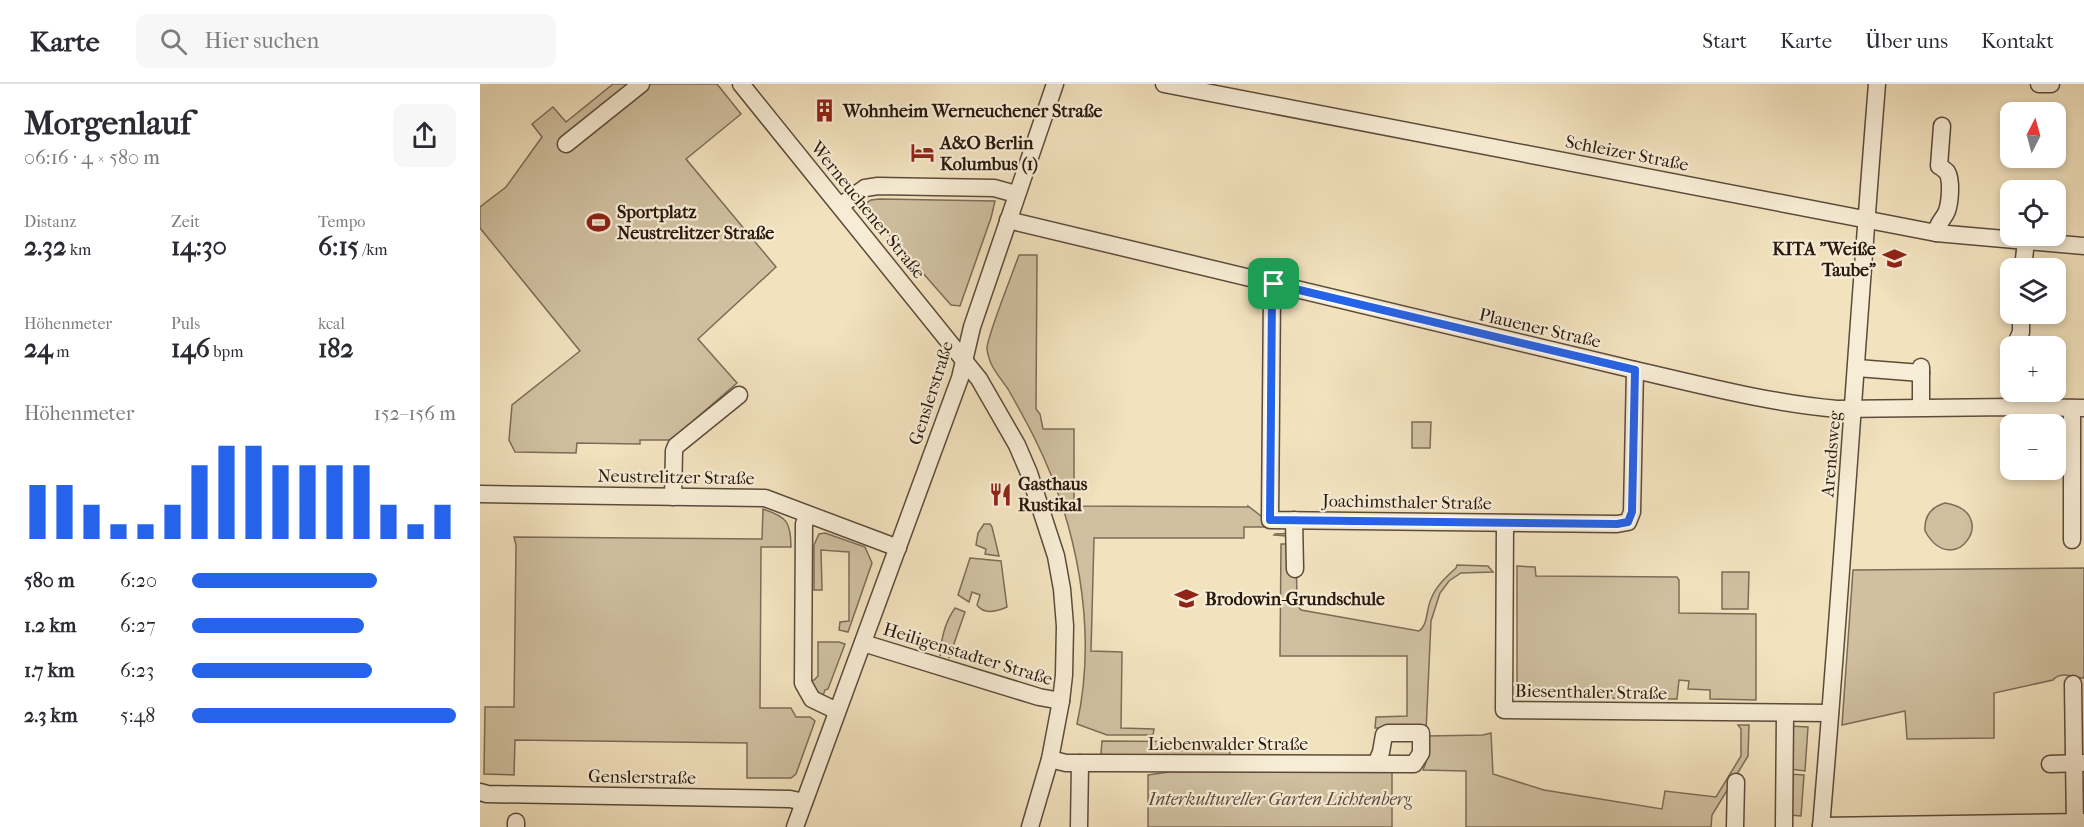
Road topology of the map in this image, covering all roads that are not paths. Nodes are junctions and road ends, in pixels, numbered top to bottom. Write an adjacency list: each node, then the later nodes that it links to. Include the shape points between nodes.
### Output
1 (641, 84): 7 (street)
2 (741, 84): 9 (street, Werneuchener Straße)
3 (1055, 84): 8 (street, Genslerstraße)
4 (1164, 84): 11 (street, Schleizer Straße)
5 (1877, 84): 11 (street, Arendsweg)
6 (1942, 126): 12 (street, via 1939,166 1947,171 1948,199 1947,212)
7 (566, 144)
8 (1016, 194): 9 (street, via 994,188 878,186 865,188); 10 (street, Genslerstraße)
9 (840, 206): 17 (street, Werneuchener Straße)
10 (1008, 220): 16 (street, Plauener Straße); 17 (street, Genslerstraße)
11 (1866, 220): 12 (street, Schleizer Straße); 18 (street, Arendsweg)
12 (1936, 232): 13 (street, Schleizer Straße)
13 (2000, 238)
14 (2066, 244): 15 (street, Schleizer Straße)
15 (2084, 246)
16 (1274, 284): 19 (street, Plauener Straße); 29 (street, Joachimsthaler Straße, via 1270,520)
17 (964, 360): 32 (street, Genslerstraße); 36 (street, via 1017,445 1047,524 1063,598)
18 (1857, 368): 23 (street, via 1921,370); 25 (street, Arendsweg)
19 (1635, 370): 25 (street, Plauener Straße, via 1826,415); 30 (street, Joachimsthaler Straße, via 1632,512 1628,522)
20 (739, 395): 27 (street, via 676,446)
21 (2000, 400): 23 (street, Plauener Straße)
22 (2035, 402): 24 (street, Plauener Straße)
23 (1920, 407): 25 (street, Plauener Straße)
24 (2078, 408): 31 (street, Plauener Straße)
25 (1854, 409): 39 (street, Arendsweg)
26 (480, 494): 27 (street, Neustrelitzer Straße)
27 (674, 496): 28 (street, Neustrelitzer Straße, via 765,498)
28 (808, 515): 32 (street, Neustrelitzer Straße); 37 (street, via 804,524 803,683 812,699)
29 (1294, 520): 30 (street, Joachimsthaler Straße); 33 (street)
30 (1504, 523): 38 (street, Biesenthaler Straße, via 1504,710)
31 (2076, 531)
32 (898, 548): 34 (street, Genslerstraße)
33 (1294, 569)
34 (863, 643): 36 (street, Heiligenstadter Straße); 37 (street, Genslerstraße)
35 (2073, 684): 42 (street)
36 (1061, 701): 40 (street)
37 (837, 711): 47 (street, Genslerstraße)
38 (1785, 713): 39 (street, Biesenthaler Straße); 53 (street)
39 (1830, 713): 54 (street, Arendsweg)
40 (1050, 759): 41 (street, Liebenwalder Straße); 50 (street)
41 (1080, 763): 43 (street, Liebenwalder Straße); 51 (street)
42 (2079, 763): 44 (street); 48 (street)
43 (1376, 764)
44 (2050, 764)
45 (1736, 782): 52 (street)
46 (480, 792): 47 (street, Genslerstraße)
47 (804, 802): 49 (street, Genslerstraße)
48 (2078, 824): 54 (street)
49 (795, 827)
50 (1030, 827)
51 (1079, 827)
52 (1736, 827)
53 (1784, 827)
54 (1821, 827)

